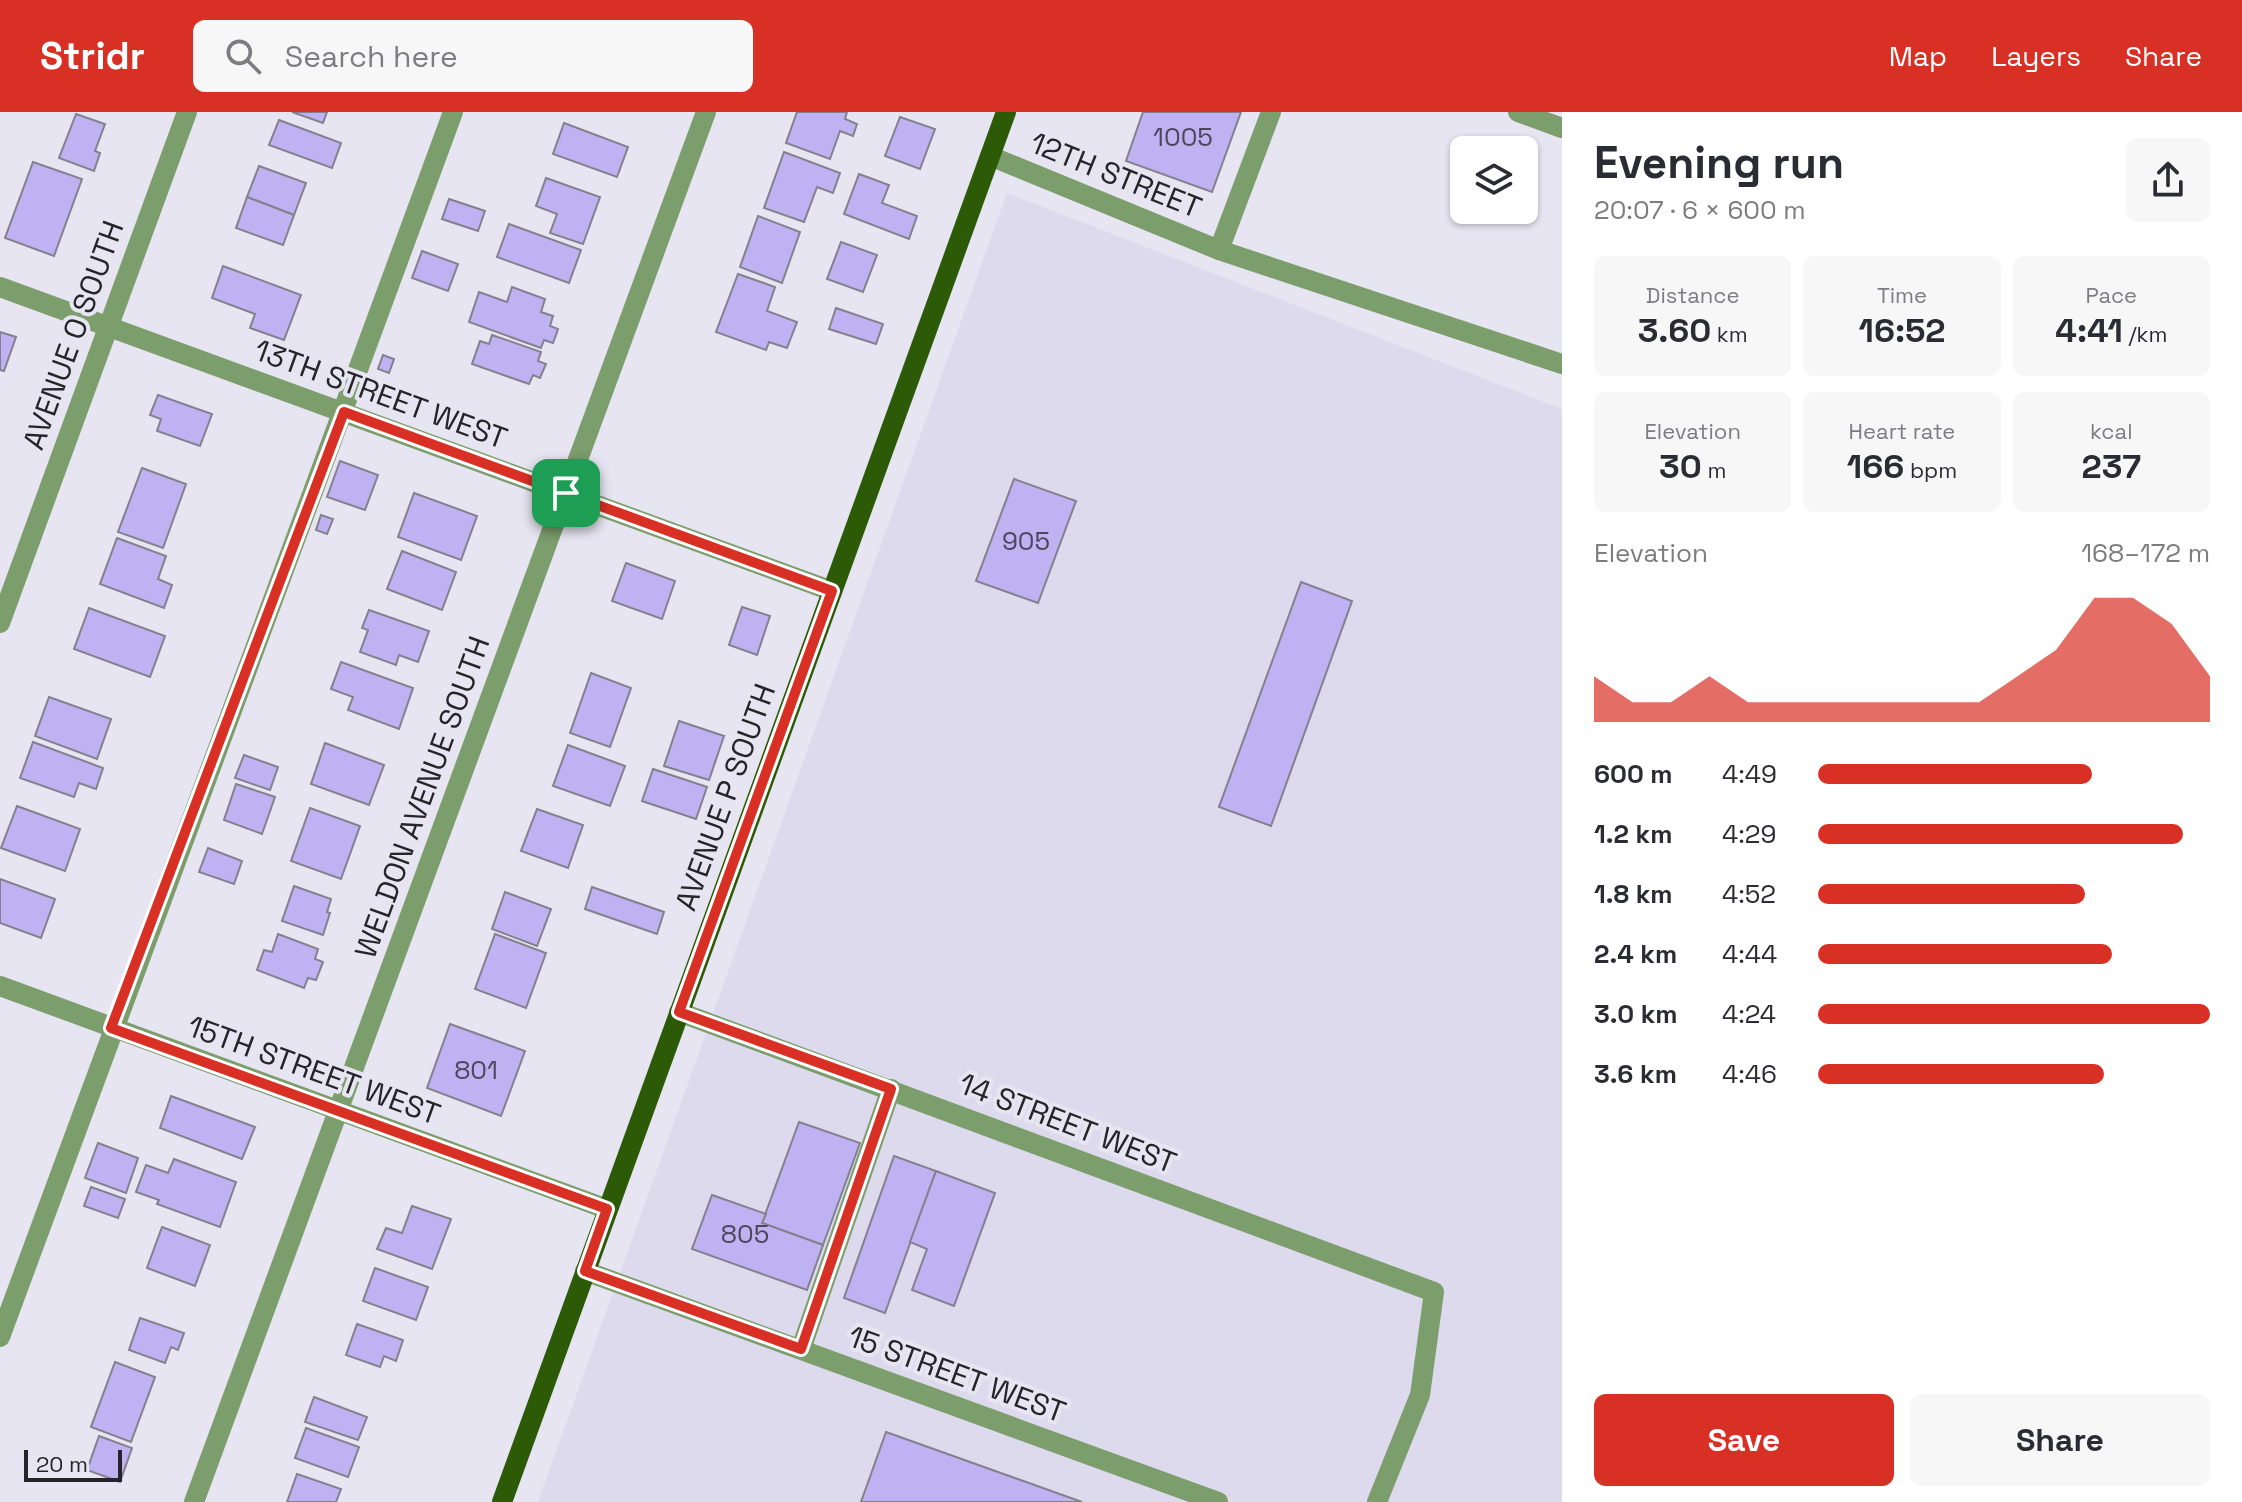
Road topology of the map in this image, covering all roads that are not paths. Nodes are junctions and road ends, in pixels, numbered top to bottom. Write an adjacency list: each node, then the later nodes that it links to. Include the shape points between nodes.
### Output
1 (187, 112): 11 (street, AVENUE O SOUTH)
2 (453, 112): 13 (street)
3 (706, 112): 14 (street, WELDON AVENUE SOUTH)
4 (1006, 112): 8 (main road, AVENUE P SOUTH)
5 (1271, 112): 9 (street)
6 (1518, 112): 7 (street)
7 (1562, 128)
8 (990, 156): 9 (street, 12TH STREET); 15 (main road, AVENUE P SOUTH)
9 (1219, 250): 12 (street, 12TH STREET)
10 (0, 287): 11 (street, 13TH STREET WEST)
11 (107, 326): 13 (street, 13TH STREET WEST); 16 (street, AVENUE O SOUTH)
12 (1562, 364)
13 (344, 412): 14 (street, 13TH STREET WEST); 19 (street)
14 (566, 493): 15 (street, 13TH STREET WEST); 21 (street, WELDON AVENUE SOUTH)
15 (832, 591): 18 (main road, AVENUE P SOUTH)
16 (0, 623)
17 (0, 986): 19 (street, 15TH STREET WEST)
18 (679, 1012): 20 (street, 14 STREET WEST); 22 (main road, AVENUE P SOUTH)
19 (111, 1028): 21 (street, 15TH STREET WEST); 24 (street)
20 (891, 1089): 25 (street); 29 (street, 14 STREET WEST, via 1434,1292 1420,1395)
21 (338, 1111): 22 (street, 15TH STREET WEST); 26 (street, WELDON AVENUE SOUTH)
22 (607, 1209): 23 (main road, AVENUE P SOUTH)
23 (585, 1271): 25 (street, 15 STREET WEST); 27 (main road, AVENUE P SOUTH)
24 (0, 1337)
25 (801, 1349): 28 (street, 15 STREET WEST)
26 (194, 1502)
27 (502, 1502)
28 (1218, 1502)
29 (1377, 1502)

